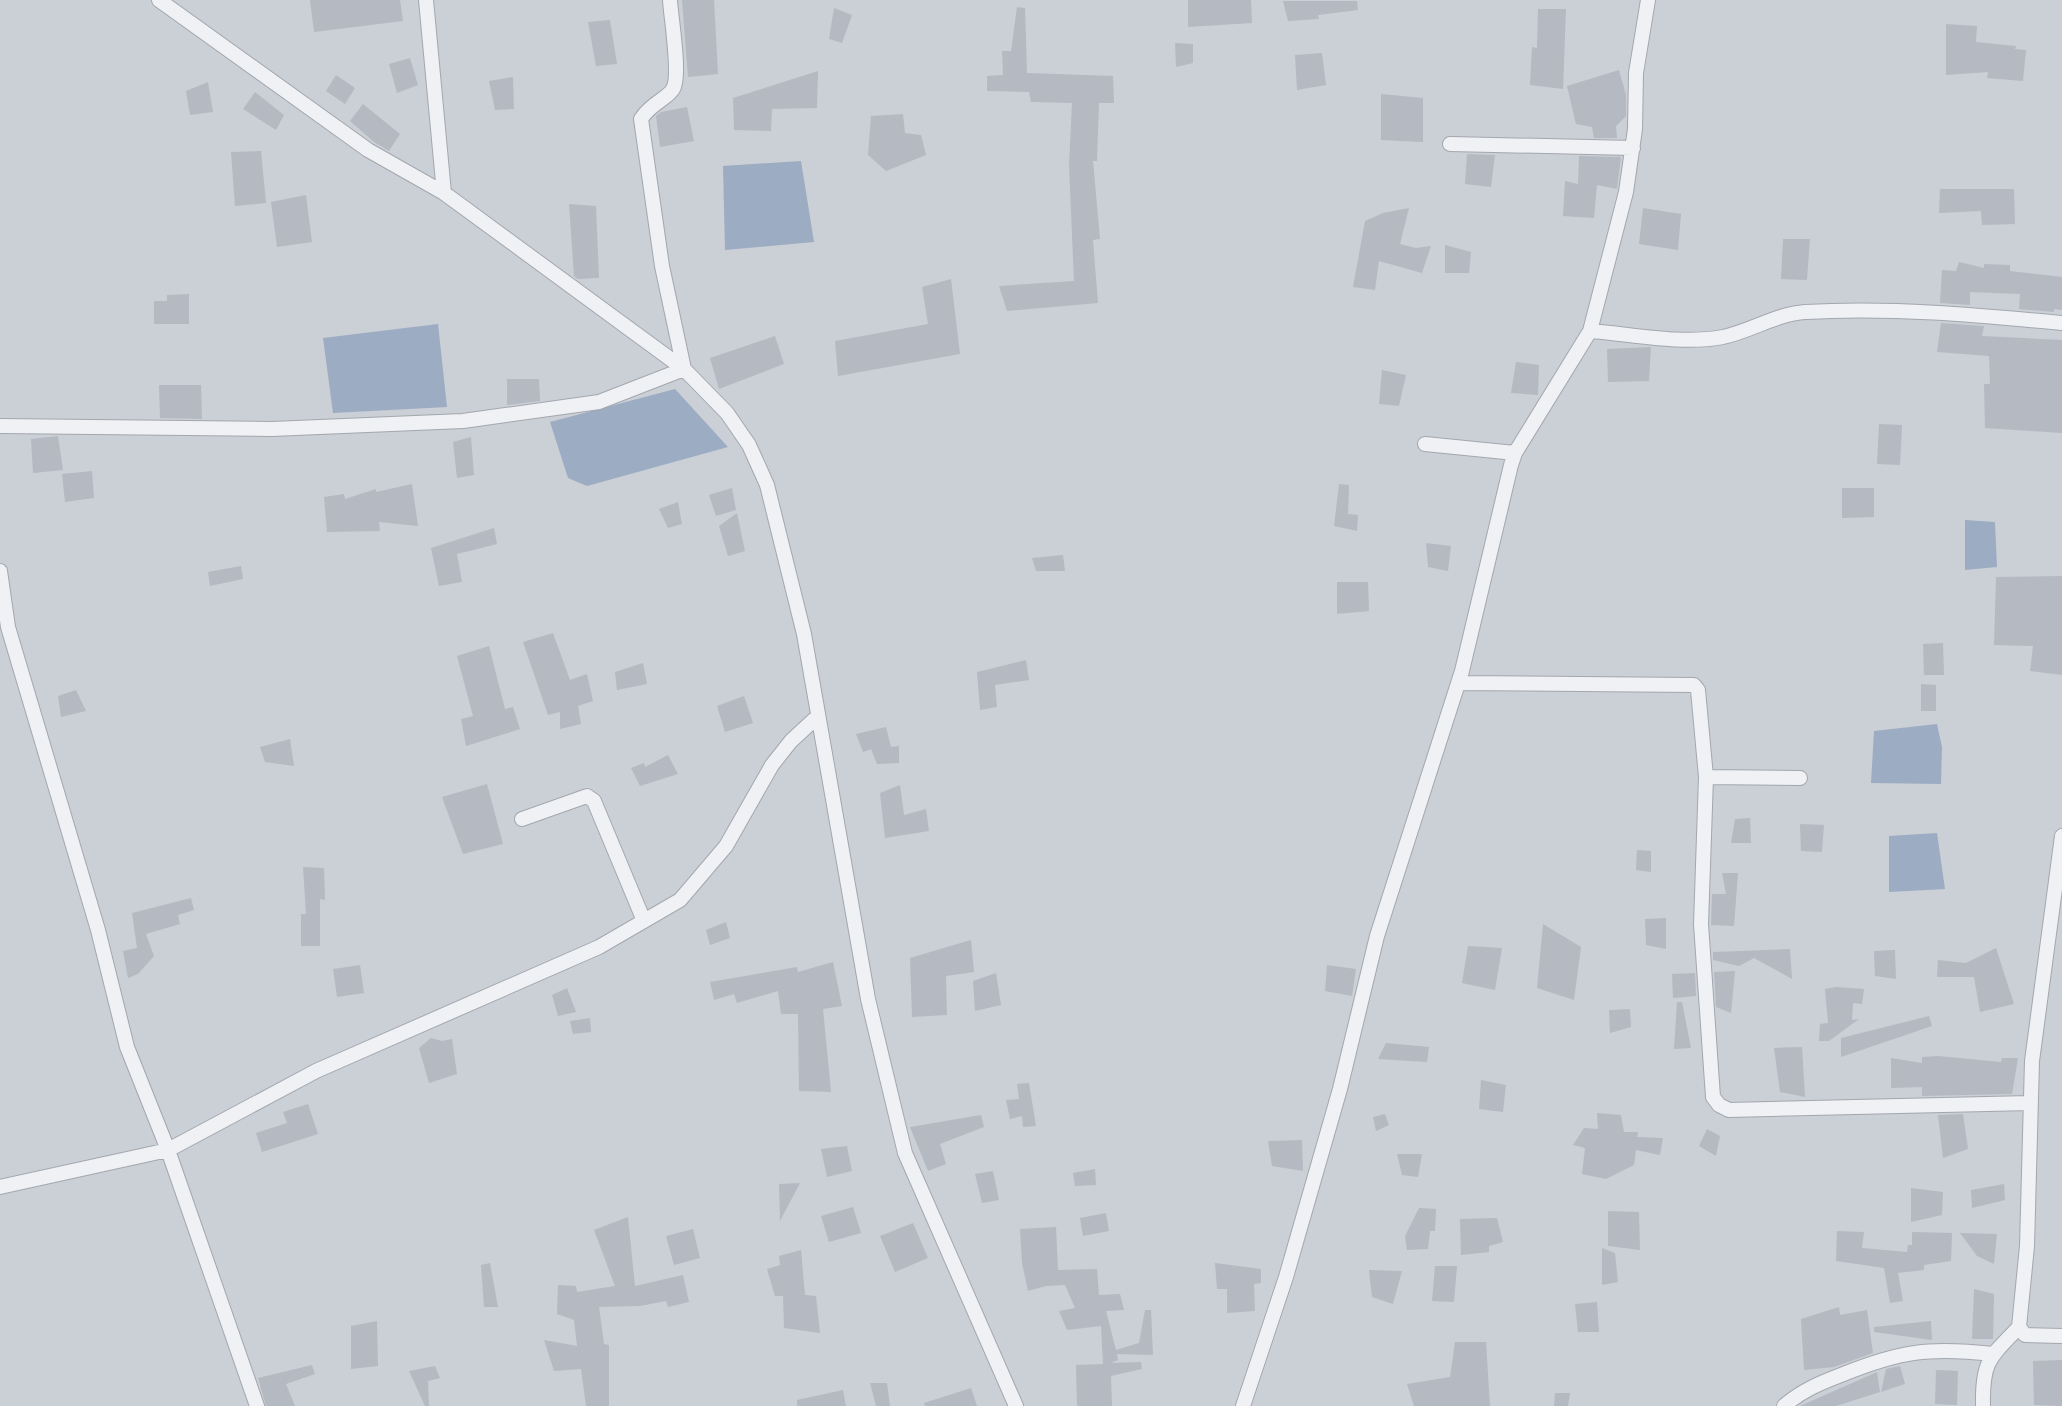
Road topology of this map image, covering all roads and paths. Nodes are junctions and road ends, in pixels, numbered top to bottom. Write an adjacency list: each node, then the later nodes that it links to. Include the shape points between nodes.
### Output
1 (159, 0): 7 (street, via 368,150)
2 (426, 0): 7 (street)
3 (670, 0): 10 (street, via 676,83 668,96 649,106 640,118 662,266)
4 (1648, 0): 6 (street, via 1636,73)
5 (1450, 144): 6 (street)
6 (1633, 148): 9 (street)
7 (444, 194): 10 (street)
8 (2062, 323): 9 (street, via 1974,314 1801,312 1701,340)
9 (1590, 331): 13 (street)
10 (684, 369): 11 (street, via 599,402 463,421 272,429); 16 (street, via 727,412 749,445 766,485 804,634)
11 (0, 426)
12 (1425, 444): 13 (street)
13 (1515, 453): 15 (street)
14 (0, 571): 23 (street, via 8,626 98,930 127,1047)
15 (1458, 683): 17 (street, via 1694,685); 30 (street, via 1377,936 1340,1089)
16 (817, 717): 21 (street, via 772,765 741,823 706,870 680,900); 29 (street, via 867,999 905,1153)
17 (1706, 777): 18 (street); 22 (street, via 1701,924 1713,1097 1719,1105 1729,1110)
18 (1800, 778)
19 (522, 820): 21 (street, via 587,796 594,801)
20 (2062, 836): 22 (street, via 2037,1011)
21 (643, 921): 23 (street, via 599,947 316,1071)
22 (2031, 1103): 25 (street, via 2027,1246)
23 (168, 1150): 24 (street); 28 (street)
24 (0, 1187)
25 (2019, 1327): 26 (street, via 2025,1335); 27 (street)
26 (2062, 1336)
27 (1993, 1354): 31 (street, via 1948,1349 1903,1353 1813,1386); 32 (street, via 1984,1367)
28 (257, 1406)
29 (1016, 1406)
30 (1243, 1406)
31 (1784, 1406)
32 (1983, 1406)

